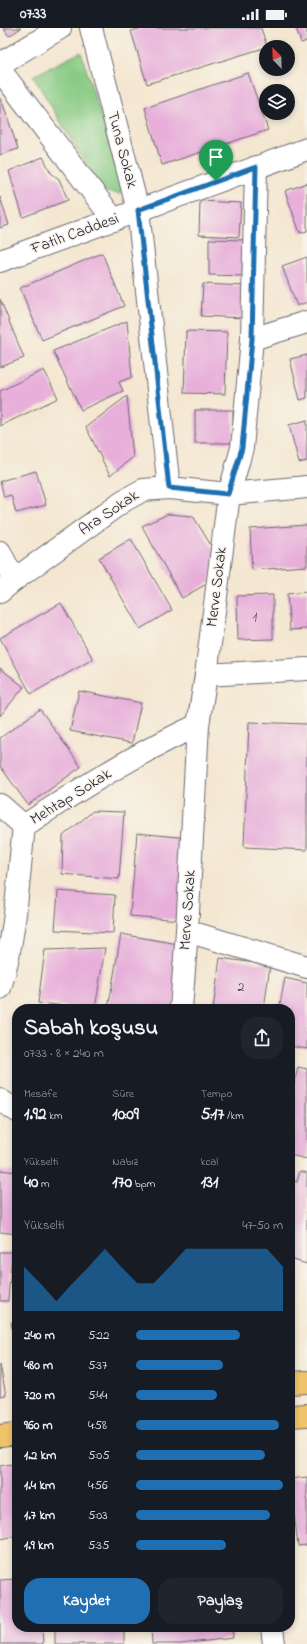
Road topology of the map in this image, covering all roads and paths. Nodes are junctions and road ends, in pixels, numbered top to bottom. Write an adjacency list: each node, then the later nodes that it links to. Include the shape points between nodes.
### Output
1 (60, 28): 3 (street)
2 (90, 28): 7 (street, Tuna Sokak)
3 (0, 64)
4 (0, 70): 8 (street)
5 (307, 149): 6 (street, Fatih Caddesi)
6 (256, 167): 7 (street, Fatih Caddesi); 11 (street, Merve Sokak)
7 (138, 210): 8 (street, Fatih Caddesi); 13 (street, Tuna Sokak)
8 (114, 220): 9 (street, Fatih Caddesi)
9 (0, 261)
10 (307, 322): 11 (street)
11 (252, 339): 14 (street, Merve Sokak, via 242,448)
12 (307, 487): 14 (street, Ara Sokak)
13 (169, 488): 14 (street, Ara Sokak); 16 (street, Ara Sokak, via 143,490 123,501)
14 (228, 494): 18 (street, Merve Sokak)
15 (0, 552): 16 (street)
16 (7, 586)
17 (307, 668): 18 (street)
18 (206, 675): 19 (street, Merve Sokak)
19 (198, 725): 21 (street, Mehtap Sokak, via 174,736); 22 (street, Merve Sokak)
20 (0, 805): 21 (street)
21 (24, 826): 24 (street, Mehtap Sokak, via 16,901 6,968)
22 (187, 931): 23 (street); 25 (street, Merve Sokak)
23 (307, 967)
24 (0, 988)
25 (181, 1004)
26 (0, 1100): 27 (street)
27 (12, 1108)
28 (307, 1382): 29 (main road)
29 (295, 1383)
30 (307, 1415): 31 (main road)
31 (295, 1416)
32 (12, 1435): 33 (main road)
33 (0, 1436)
34 (273, 1632): 35 (street)
35 (274, 1644)

